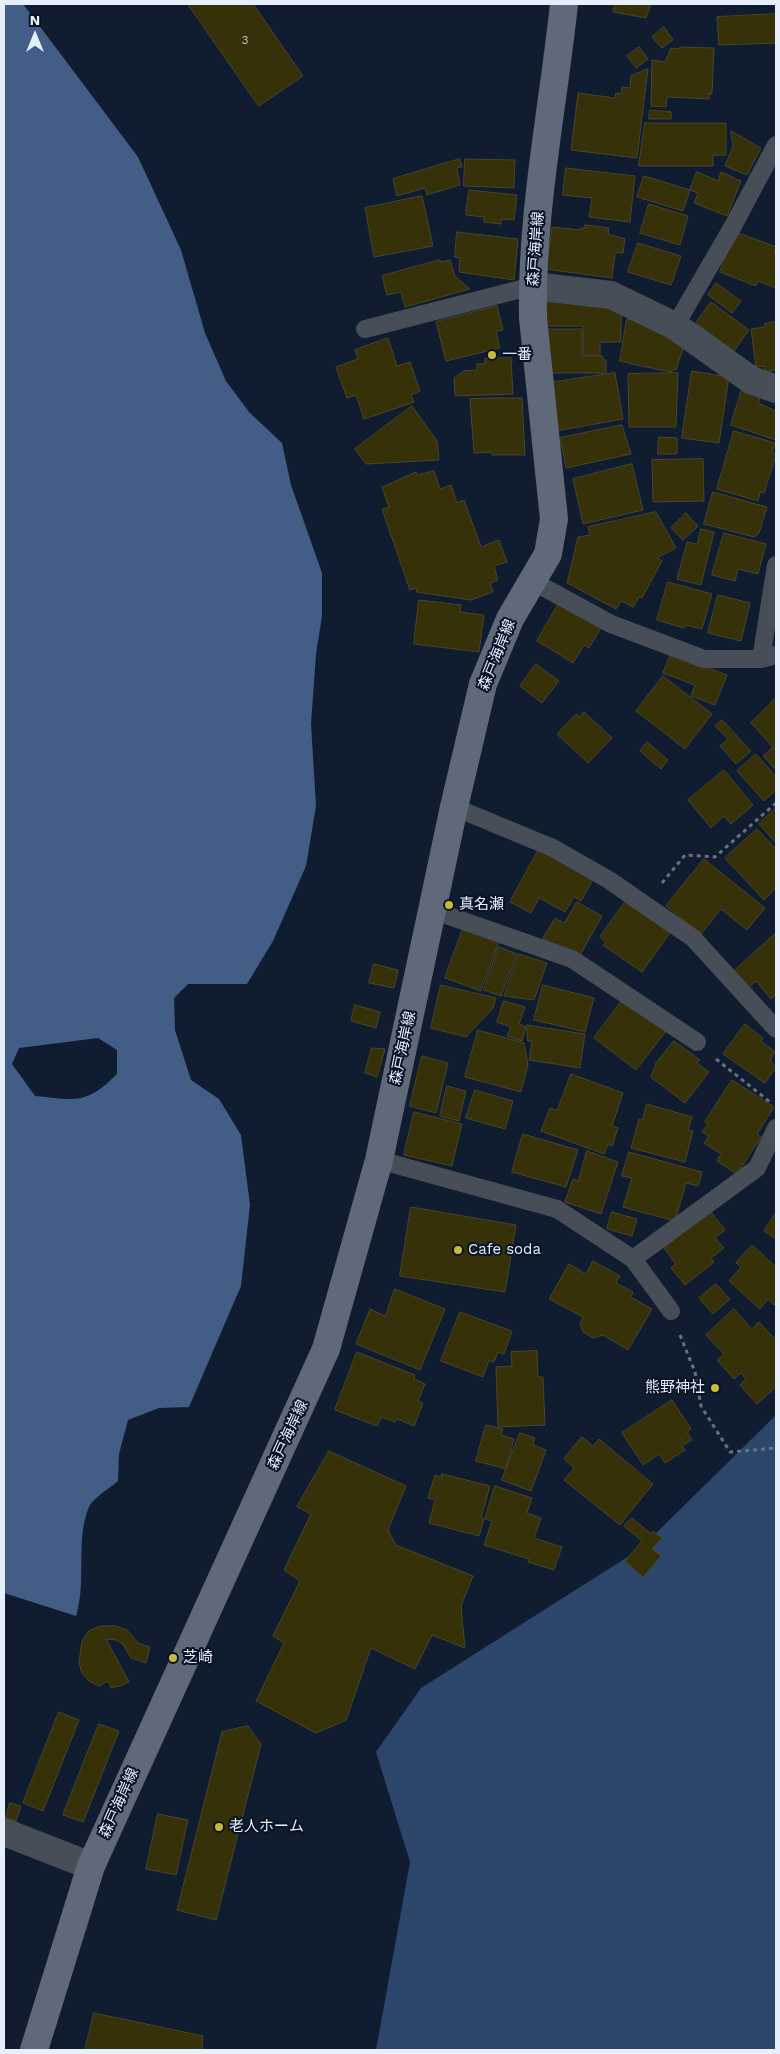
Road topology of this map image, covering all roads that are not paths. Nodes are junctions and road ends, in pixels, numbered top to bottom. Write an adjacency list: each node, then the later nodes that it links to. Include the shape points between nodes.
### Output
1 (564, 4): 3 (main road, 森戸海岸線, via 536,221)
2 (776, 144): 4 (lane)
3 (532, 286): 4 (street, via 611,295); 5 (lane); 8 (main road, 森戸海岸線, via 554,519 548,554)
4 (675, 326): 6 (street, via 751,380)
5 (364, 329)
6 (776, 389)
7 (776, 565): 9 (lane)
8 (534, 582): 9 (lane, via 611,624 704,659); 10 (main road, 森戸海岸線, via 510,619 483,684)
9 (769, 657)
10 (454, 807): 11 (main road, 森戸海岸線); 12 (lane, via 554,848 609,880 693,938)
11 (432, 910): 13 (lane, via 572,959); 15 (main road, 森戸海岸線)
12 (776, 1029)
13 (697, 1042)
14 (776, 1128): 16 (lane, via 757,1168)
15 (379, 1160): 16 (lane, via 557,1209); 19 (main road, 森戸海岸線, via 326,1349)
16 (634, 1259): 17 (lane)
17 (670, 1311)
18 (4, 1832): 19 (street)
19 (91, 1866): 20 (main road, 森戸海岸線)
20 (34, 2050)

